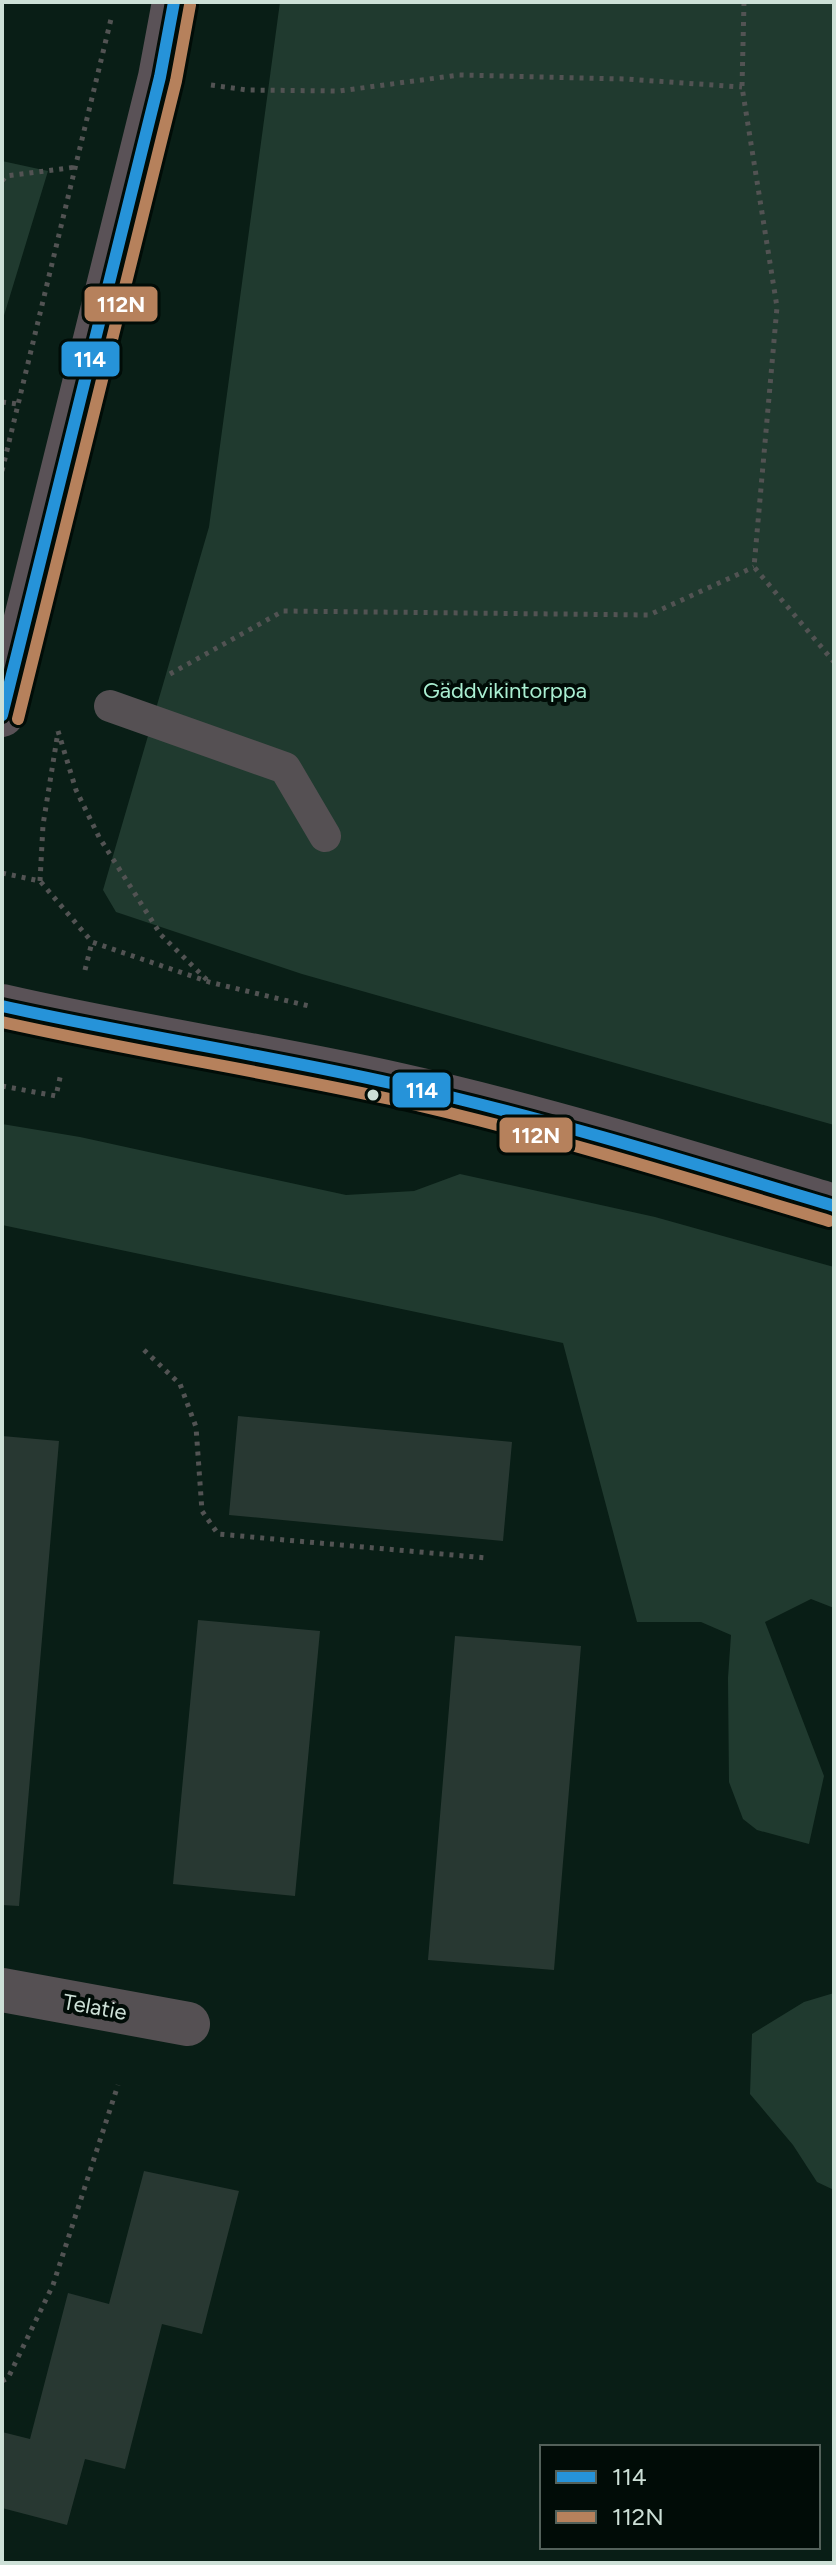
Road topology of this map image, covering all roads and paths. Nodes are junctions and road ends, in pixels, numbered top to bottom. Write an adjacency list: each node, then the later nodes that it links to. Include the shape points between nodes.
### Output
1 (174, 2): 5 (main road)
2 (744, 2): 6 (path)
3 (112, 18): 4 (path)
4 (100, 64): 5 (path); 7 (path)
5 (160, 77): 6 (path, via 247,90 339,91 459,75); 15 (main road)
6 (742, 87): 12 (path, via 777,307)
7 (76, 167): 8 (path, via 6,176); 10 (path)
8 (2, 181)
9 (2, 402): 10 (path)
10 (18, 404): 11 (path)
11 (2, 471)
12 (754, 567): 13 (path); 14 (path, via 649,615 283,611)
13 (834, 662)
14 (110, 706): 16 (path); 17 (lane, via 285,768)
15 (2, 715)
16 (58, 731): 18 (path); 19 (path, via 76,790 99,837 161,935)
17 (325, 836)
18 (40, 881)
19 (209, 982)
20 (2, 1006): 21 (main road, via 395,1084 614,1140)
21 (834, 1206)
22 (144, 1350): 23 (path, via 180,1384 196,1427 202,1511 218,1534)
23 (487, 1558)
24 (2, 1990): 25 (street, Telatie)
25 (188, 2024)
26 (118, 2085): 27 (path, via 53,2285)
27 (2, 2381)

